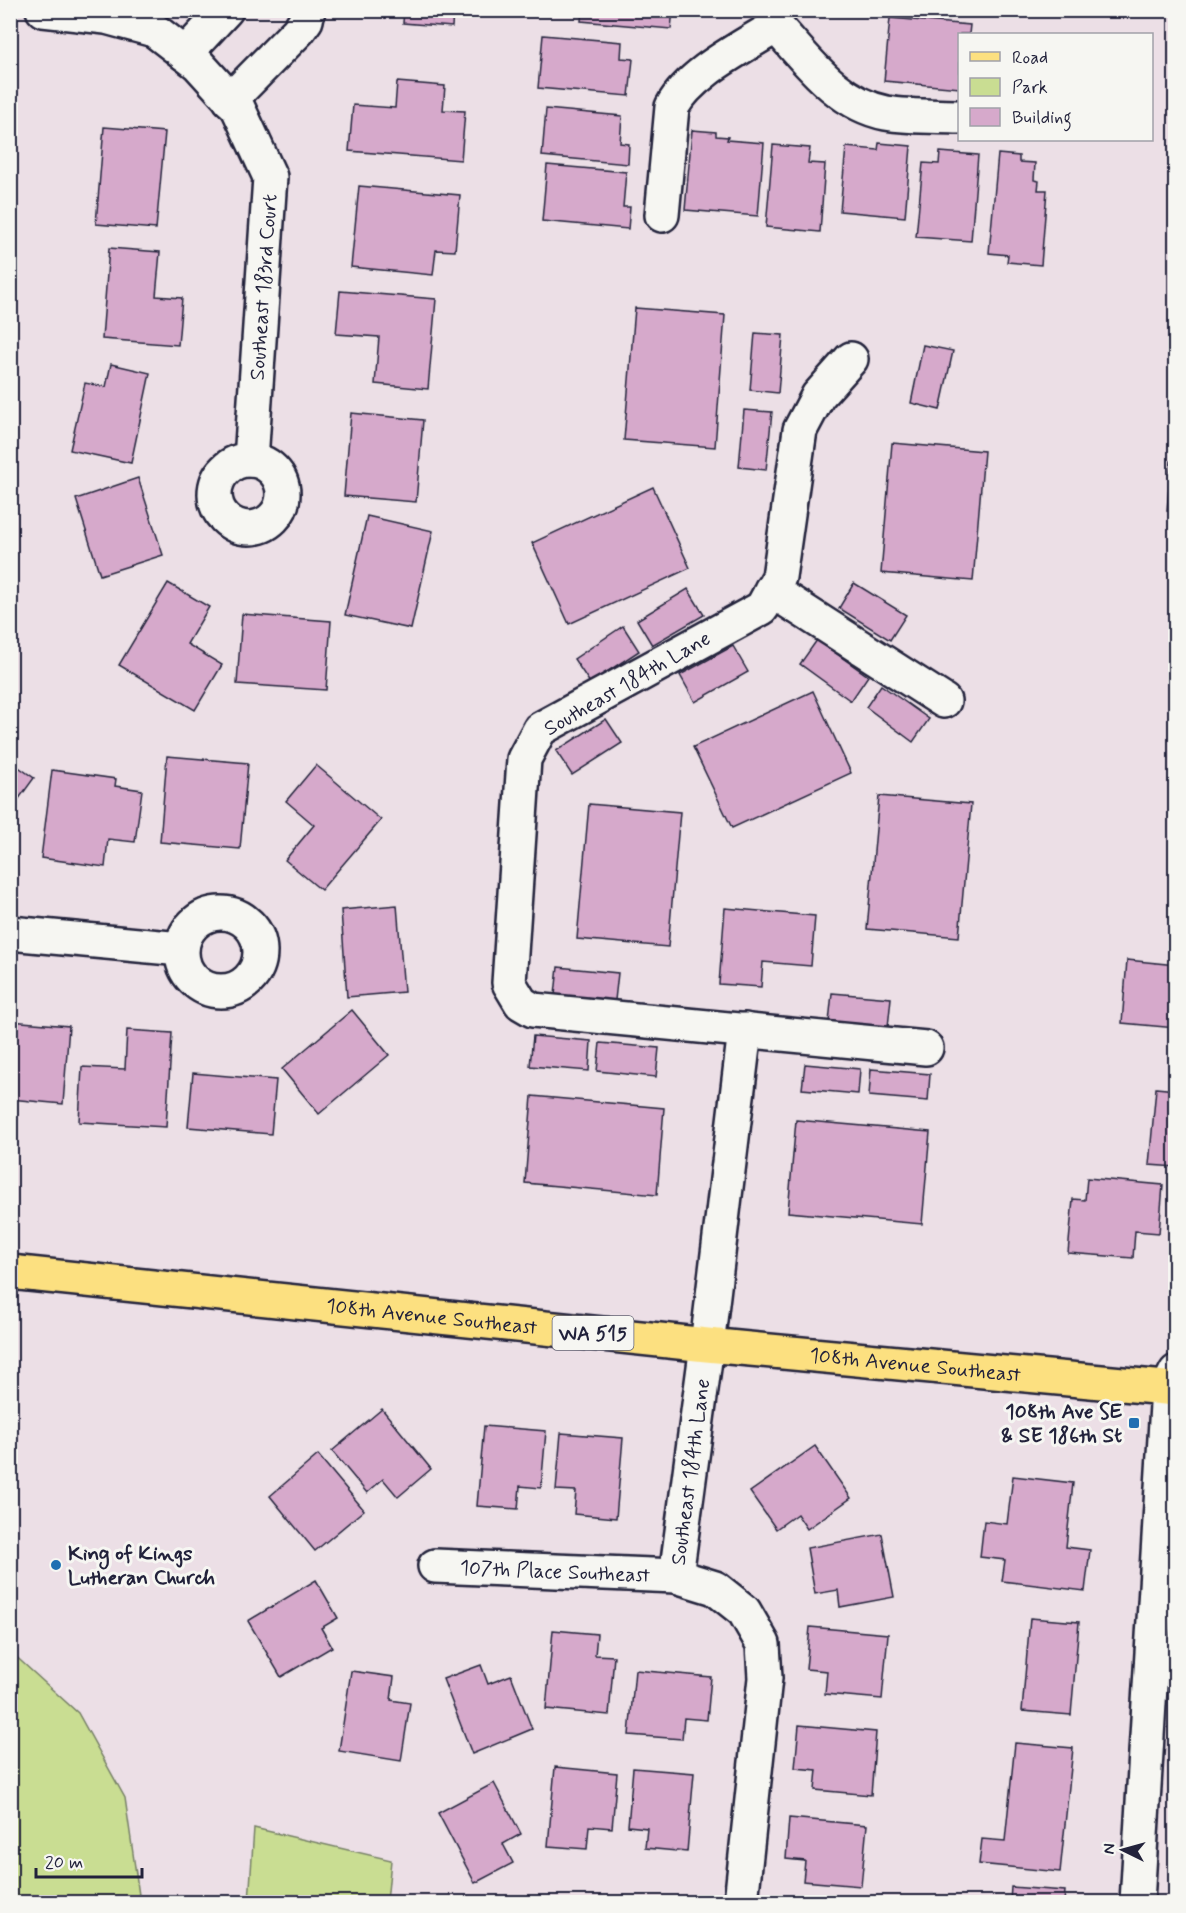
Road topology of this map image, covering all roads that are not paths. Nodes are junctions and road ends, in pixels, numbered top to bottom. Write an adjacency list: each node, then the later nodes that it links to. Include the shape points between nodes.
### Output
1 (43, 10): 5 (street, Southeast 183rd Court, via 106,17 153,30)
2 (226, 10): 5 (street)
3 (308, 10): 6 (street, via 298,31)
4 (776, 18): 7 (street, via 836,91 854,101 885,113); 8 (street, via 680,93 672,107)
5 (191, 59): 6 (street, Southeast 183rd Court)
6 (230, 100): 10 (street, Southeast 183rd Court, via 238,108 270,177)
7 (958, 117)
8 (662, 215)
9 (851, 359): 11 (street, Southeast 184th Lane, via 818,396 800,430 779,577)
10 (251, 460)
11 (771, 590): 12 (street); 15 (street, Southeast 184th Lane, via 762,608 540,729 524,759 509,983 521,1003 533,1010)
12 (944, 701)
13 (10, 933): 14 (street)
14 (181, 949)
15 (745, 1030): 16 (street, Southeast 184th Lane); 18 (street, Southeast 184th Lane)
16 (926, 1048)
17 (10, 1272): 18 (main road, 108th Avenue Southeast / WA 515)
18 (707, 1345): 19 (main road, 108th Avenue Southeast / WA 515); 21 (street, Southeast 184th Lane)
19 (1173, 1383): 23 (street)
20 (435, 1566): 21 (street, 107th Place Southeast)
21 (676, 1576): 22 (street, Southeast 184th Lane, via 715,1588 744,1611 763,1644 765,1678)
22 (741, 1902)
23 (1137, 1902)

